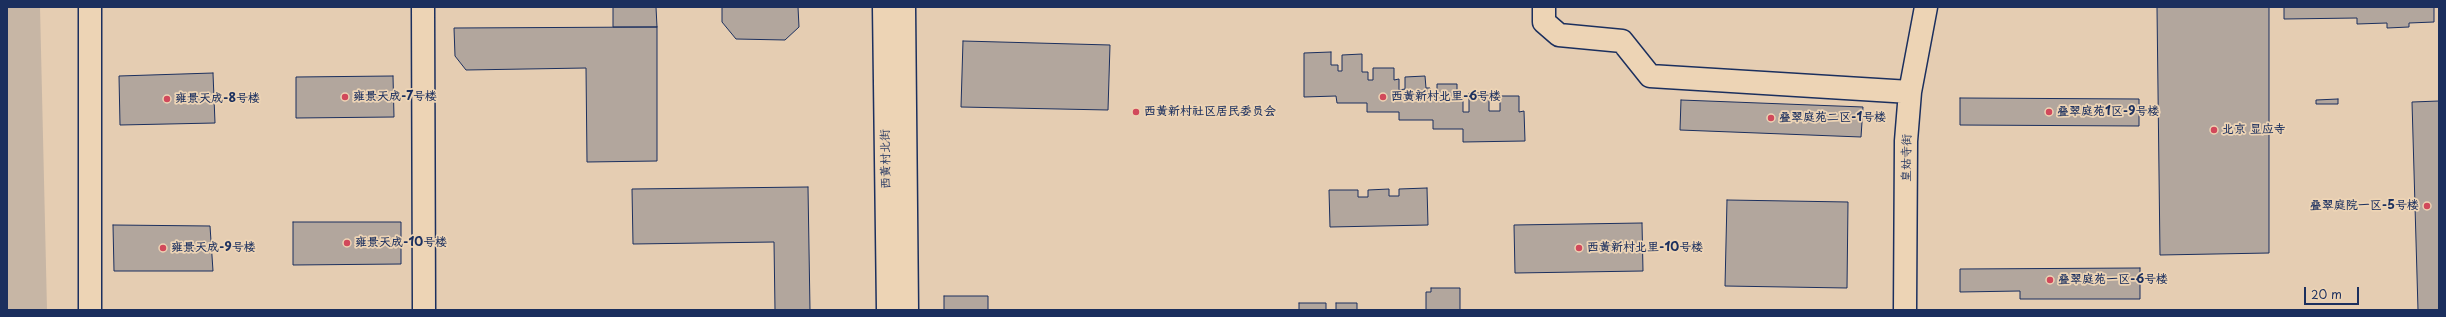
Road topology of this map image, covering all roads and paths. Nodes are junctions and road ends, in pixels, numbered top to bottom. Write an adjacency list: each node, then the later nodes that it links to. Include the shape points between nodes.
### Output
1 (90, 7): 8 (street)
2 (423, 7): 9 (street)
3 (884, 7): 10 (street, 西黄村北街)
4 (904, 7): 11 (street, 西黄村北街)
5 (1544, 7): 7 (street, via 1544,22 1559,35 1622,41 1650,76)
6 (1926, 7): 7 (street, 皇姑寺街)
7 (1910, 92): 12 (street, 皇姑寺街, via 1906,142)
8 (90, 310)
9 (424, 310)
10 (888, 310)
11 (907, 310)
12 (1905, 310)

